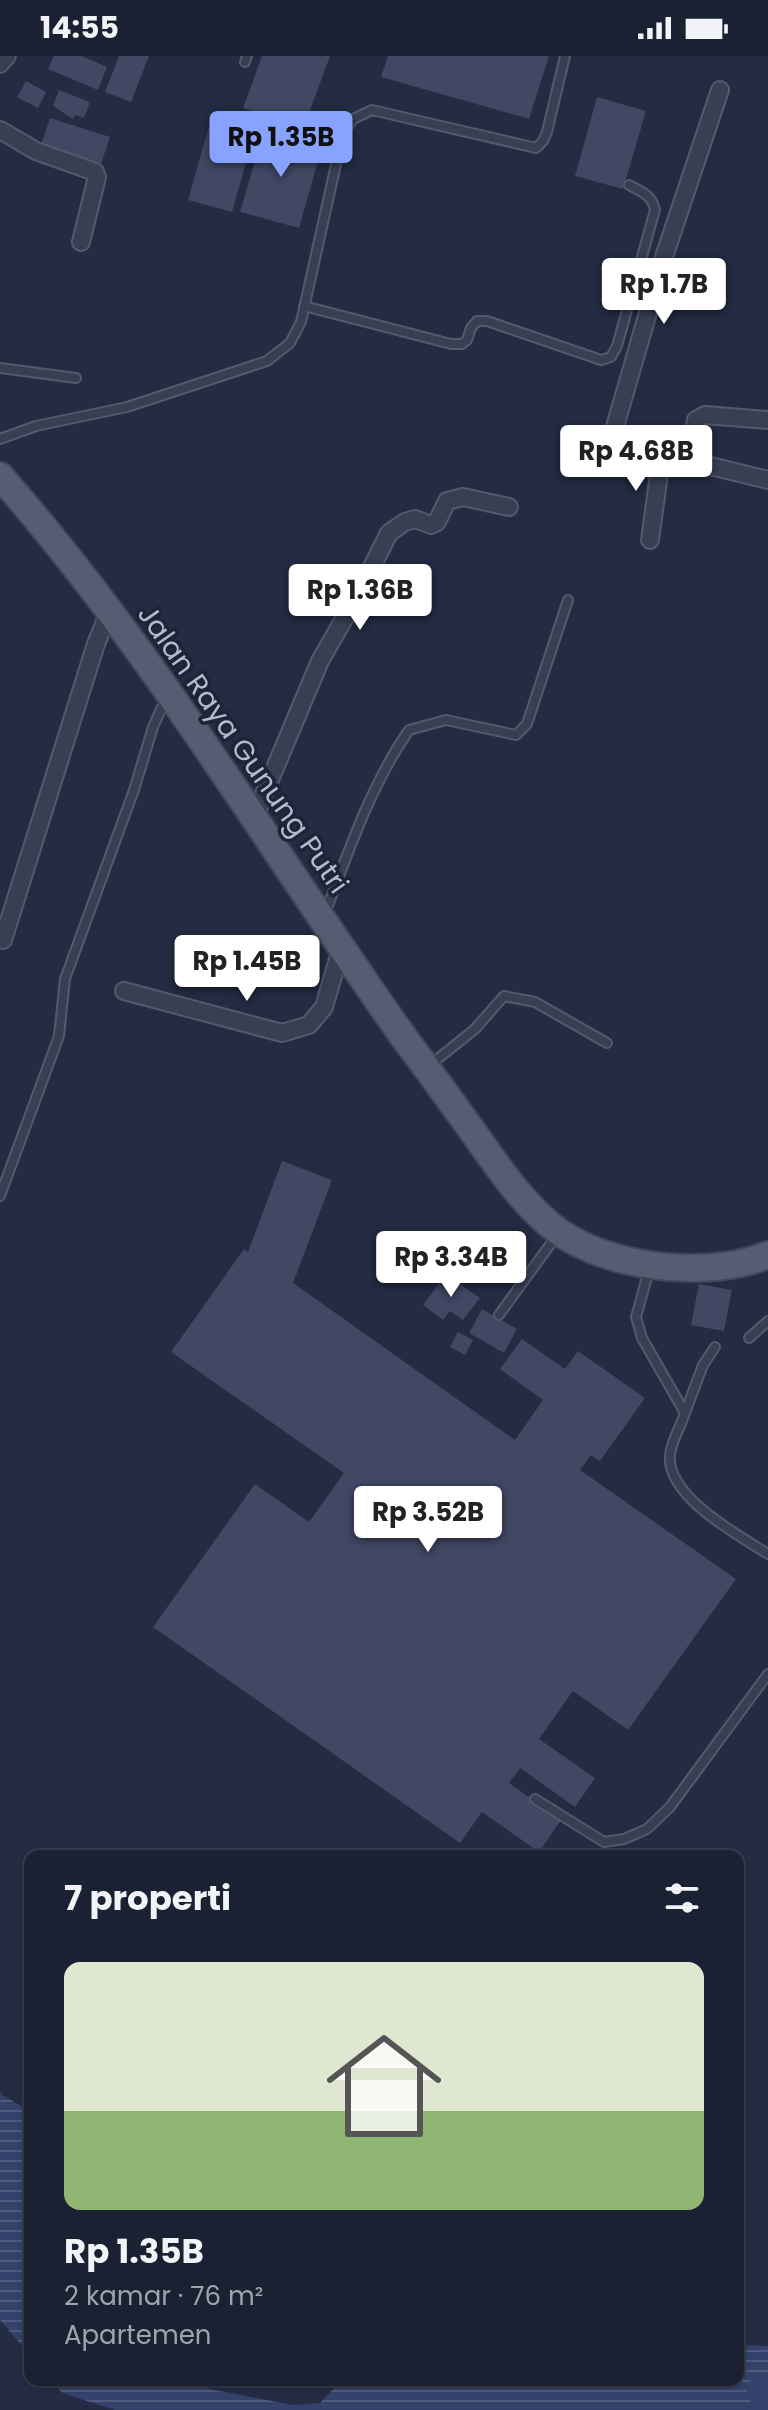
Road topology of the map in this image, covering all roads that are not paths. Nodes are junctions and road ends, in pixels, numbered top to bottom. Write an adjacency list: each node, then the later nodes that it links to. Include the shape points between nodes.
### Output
1 (7, 56): 3 (street)
2 (565, 56): 8 (lane, via 547,132 536,148 372,110 353,119 343,133)
3 (0, 64)
4 (720, 90): 13 (street, via 612,437)
5 (0, 130): 7 (street, via 36,151 95,172)
6 (629, 185): 8 (lane, via 647,195 655,210 611,357 601,360 487,321 477,321 462,344 451,344)
7 (81, 242)
8 (304, 306): 12 (lane, via 290,343 267,361 127,407)
9 (0, 368): 10 (lane)
10 (76, 378)
11 (768, 420): 14 (street, via 705,415 696,420)
12 (0, 439)
13 (662, 452): 14 (street); 18 (street)
14 (690, 461): 16 (street)
15 (0, 476): 20 (main road, Jalan Raya Gunung Putri)
16 (768, 480)
17 (509, 507): 22 (street, via 463,497 447,501 431,525 415,519 389,533 320,661)
18 (650, 540)
19 (568, 600): 23 (lane, via 522,731 516,735 446,720 409,730 350,845)
20 (109, 612): 21 (main road, Jalan Raya Gunung Putri); 24 (street)
21 (168, 694): 22 (main road, Jalan Raya Gunung Putri); 29 (lane, via 65,979 59,1036)
22 (254, 818): 23 (main road, Jalan Raya Gunung Putri)
23 (323, 922): 25 (main road, Jalan Raya Gunung Putri)
24 (3, 940)
25 (341, 949): 26 (street, via 324,1007 309,1025 282,1033); 28 (main road, Jalan Raya Gunung Putri)
26 (124, 991)
27 (607, 1043): 28 (lane, via 535,1002 504,996 475,1029)
28 (427, 1068): 30 (main road, Jalan Raya Gunung Putri, via 497,1165)
29 (0, 1196)
30 (559, 1232): 32 (main road, Jalan Raya Gunung Putri, via 584,1246); 33 (lane)
31 (768, 1255): 32 (main road, Jalan Raya Gunung Putri, via 729,1266)
32 (651, 1265): 37 (lane, via 636,1317 642,1338)
33 (499, 1315)
34 (768, 1321): 35 (lane)
35 (749, 1338)
36 (715, 1347): 37 (lane)
37 (685, 1413): 38 (lane, via 669,1456 676,1480 689,1499)
38 (768, 1554)
39 (768, 1674): 40 (lane, via 670,1807 647,1829 604,1842)
40 (535, 1799)

